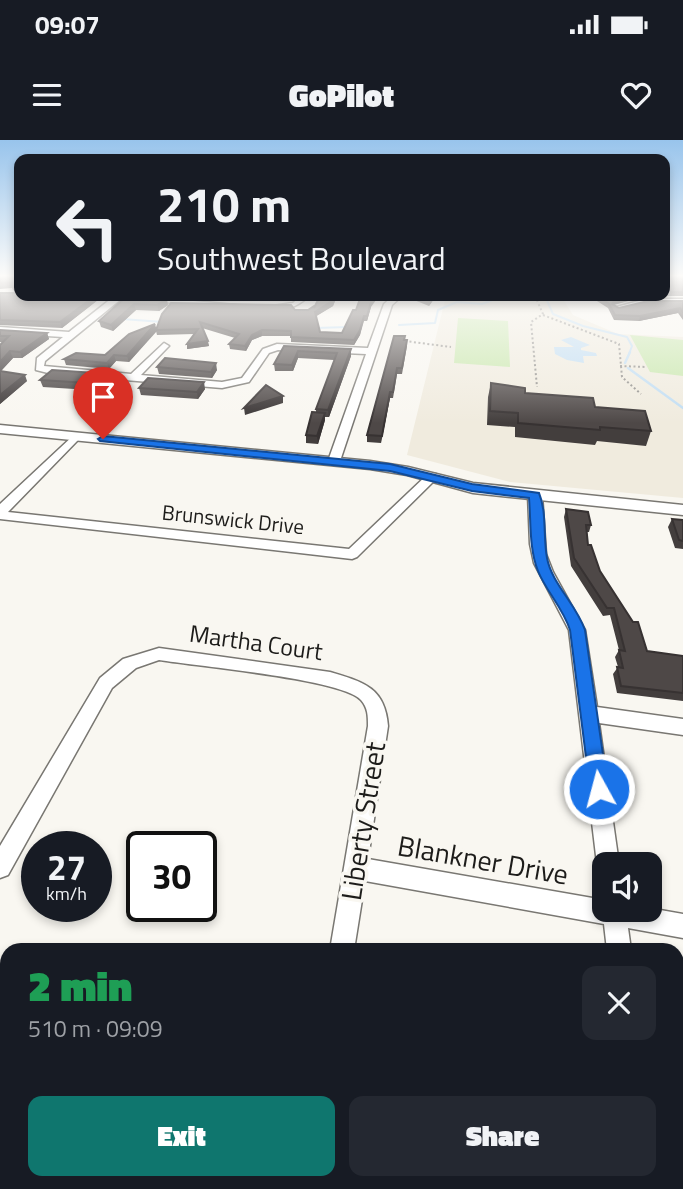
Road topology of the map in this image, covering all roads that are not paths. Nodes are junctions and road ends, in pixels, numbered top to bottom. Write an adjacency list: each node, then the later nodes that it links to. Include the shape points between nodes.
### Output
1 (84, 325): 4 (street)
2 (381, 325): 6 (street)
3 (0, 330): 4 (street)
4 (71, 335): 7 (street, via 34,369)
5 (164, 346): 7 (street)
6 (372, 351): 7 (street, via 271,346 239,385); 10 (street)
7 (133, 378)
8 (0, 429): 9 (street)
9 (75, 437): 10 (street); 14 (street)
10 (334, 461): 11 (street)
11 (432, 477): 12 (street, via 472,488); 14 (street, Brunswick Drive, via 352,554)
12 (535, 495): 13 (street); 16 (street, via 540,558 574,619)
13 (683, 510)
14 (0, 514)
15 (367, 694): 19 (street, Martha Court, via 330,678 131,654 106,683); 20 (street, Liberty Street, via 377,709 378,726)
16 (590, 714): 17 (street); 18 (street)
17 (683, 727)
18 (607, 852)
19 (0, 867)
20 (355, 868): 21 (street, Blankner Drive); 25 (street, Liberty Street)
21 (592, 907)
22 (662, 921): 24 (street, Blankner Drive)
23 (615, 922): 26 (street)
24 (683, 926)
25 (343, 943)
26 (618, 943)

